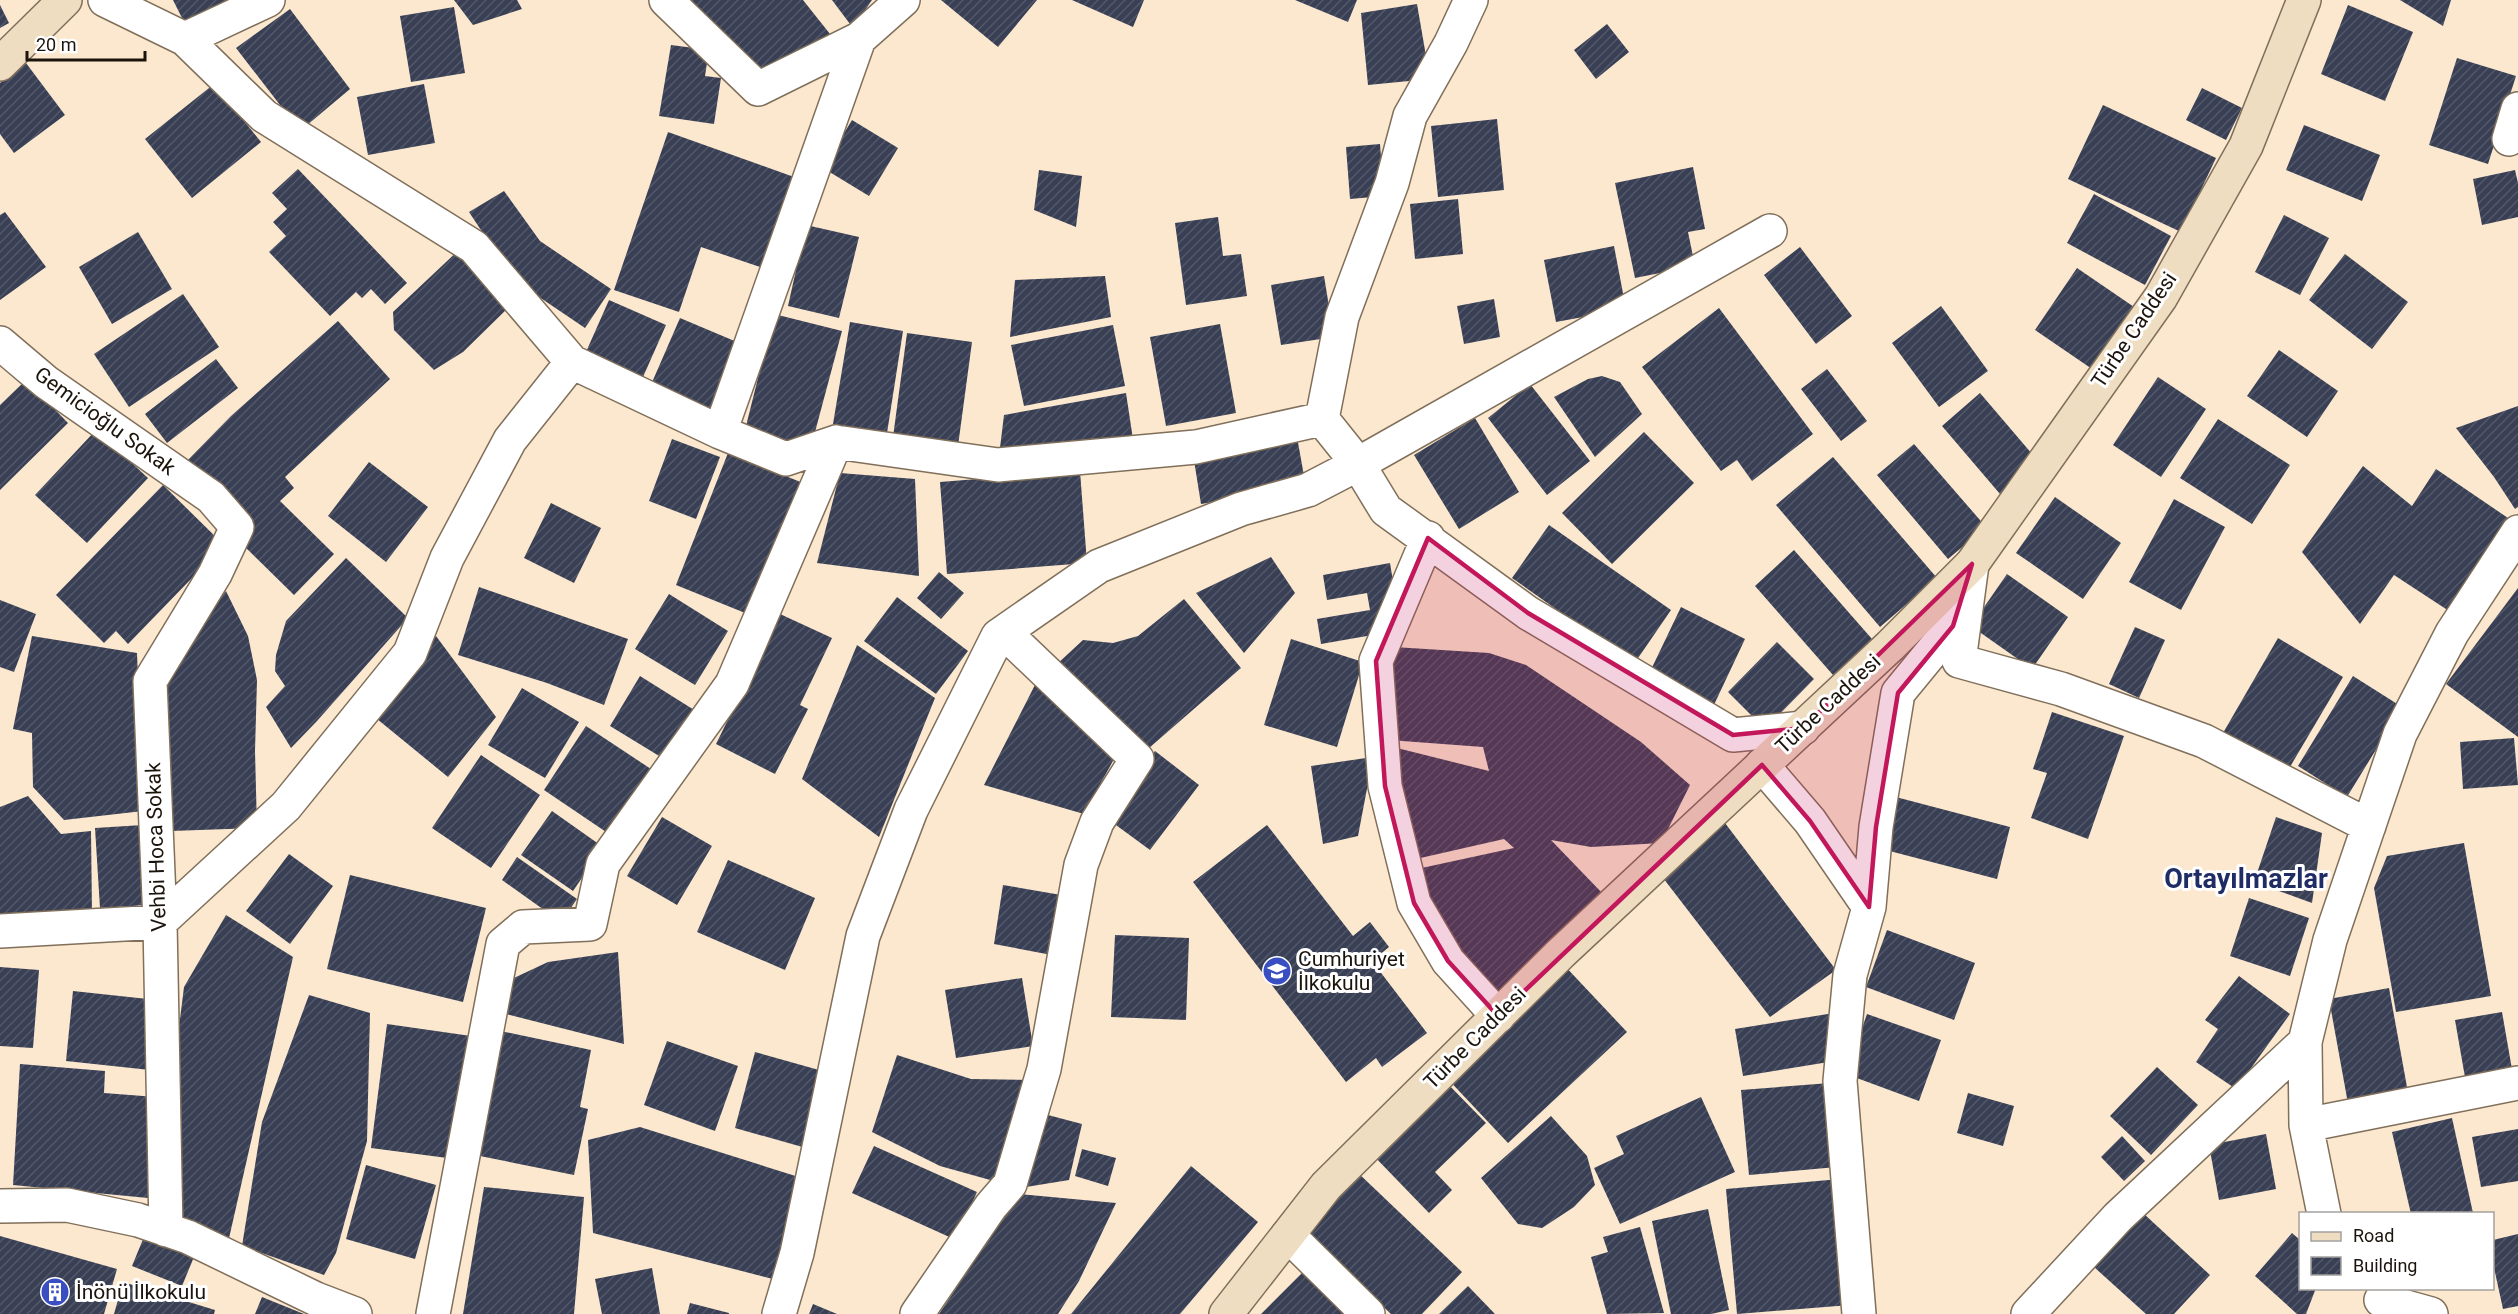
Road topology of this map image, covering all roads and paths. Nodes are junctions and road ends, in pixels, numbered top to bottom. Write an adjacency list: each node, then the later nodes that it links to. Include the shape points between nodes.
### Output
1 (64, 0): 10 (street)
2 (105, 0): 8 (street)
3 (268, 0): 8 (street)
4 (666, 0): 9 (street, via 758,89)
5 (903, 0): 9 (street)
6 (1471, 0): 14 (street, via 1410,116 1392,183 1342,317)
7 (2304, 0): 21 (street, Türbe Caddesi, via 2246,146 2160,297)
8 (185, 39): 13 (street, via 264,116 474,247)
9 (859, 39): 15 (street)
10 (0, 64)
11 (1770, 231): 17 (street)
12 (0, 343): 18 (street, Gemicioğlu Sokak, via 46,382)
13 (572, 362): 15 (street); 27 (street, via 510,440 447,558 410,654 286,806)
14 (1322, 419): 16 (street, via 1196,447 998,465); 17 (street)
15 (720, 432): 16 (street, via 786,459)
16 (836, 442): 40 (street, via 732,684 603,864 590,924 523,927 503,944)
17 (1358, 464): 20 (street, via 1386,510); 22 (street, via 1308,490 1241,509 1099,566)
18 (211, 497): 27 (street, Vehbi Hoca Sokak, via 237,527 215,574 150,681)
19 (2518, 532): 25 (street, via 2452,633 2400,734)
20 (1428, 538): 23 (street, via 1528,613 1733,735); 29 (street, via 1376,661 1384,786 1414,903 1448,961)
21 (1972, 564): 23 (street, Türbe Caddesi); 25 (street, via 1959,661 2061,689 2204,741); 26 (street, via 1953,626 1898,693 1876,827)
22 (1004, 632): 41 (street, via 998,636 911,810 863,936 797,1253); 42 (street, via 1137,759 1097,822 1081,865 1044,1068 1010,1184)
23 (1803, 728): 24 (street, Türbe Caddesi)
24 (1762, 765): 26 (street, via 1810,821); 29 (street, Türbe Caddesi)
25 (2369, 826): 30 (street, via 2330,940)
26 (1869, 907): 38 (street, via 1850,975 1840,1082)
27 (160, 922): 28 (street); 35 (street, Vehbi Hoca Sokak)
28 (0, 931)
29 (1498, 1016): 36 (street, Türbe Caddesi, via 1326,1186)
30 (2305, 1042): 32 (street); 45 (street, via 2118,1217)
31 (2518, 1083): 32 (street)
32 (2306, 1125): 34 (street)
33 (0, 1206): 35 (street, via 67,1205)
34 (2324, 1212)
35 (166, 1230): 39 (street)
36 (1288, 1235): 43 (street, Türbe Caddesi); 44 (street)
37 (2374, 1301): 46 (street)
38 (1865, 1310)
39 (355, 1314)
40 (433, 1314)
41 (779, 1314)
42 (917, 1314)
43 (1226, 1314)
44 (1368, 1314)
45 (2028, 1314)
46 (2431, 1314)

